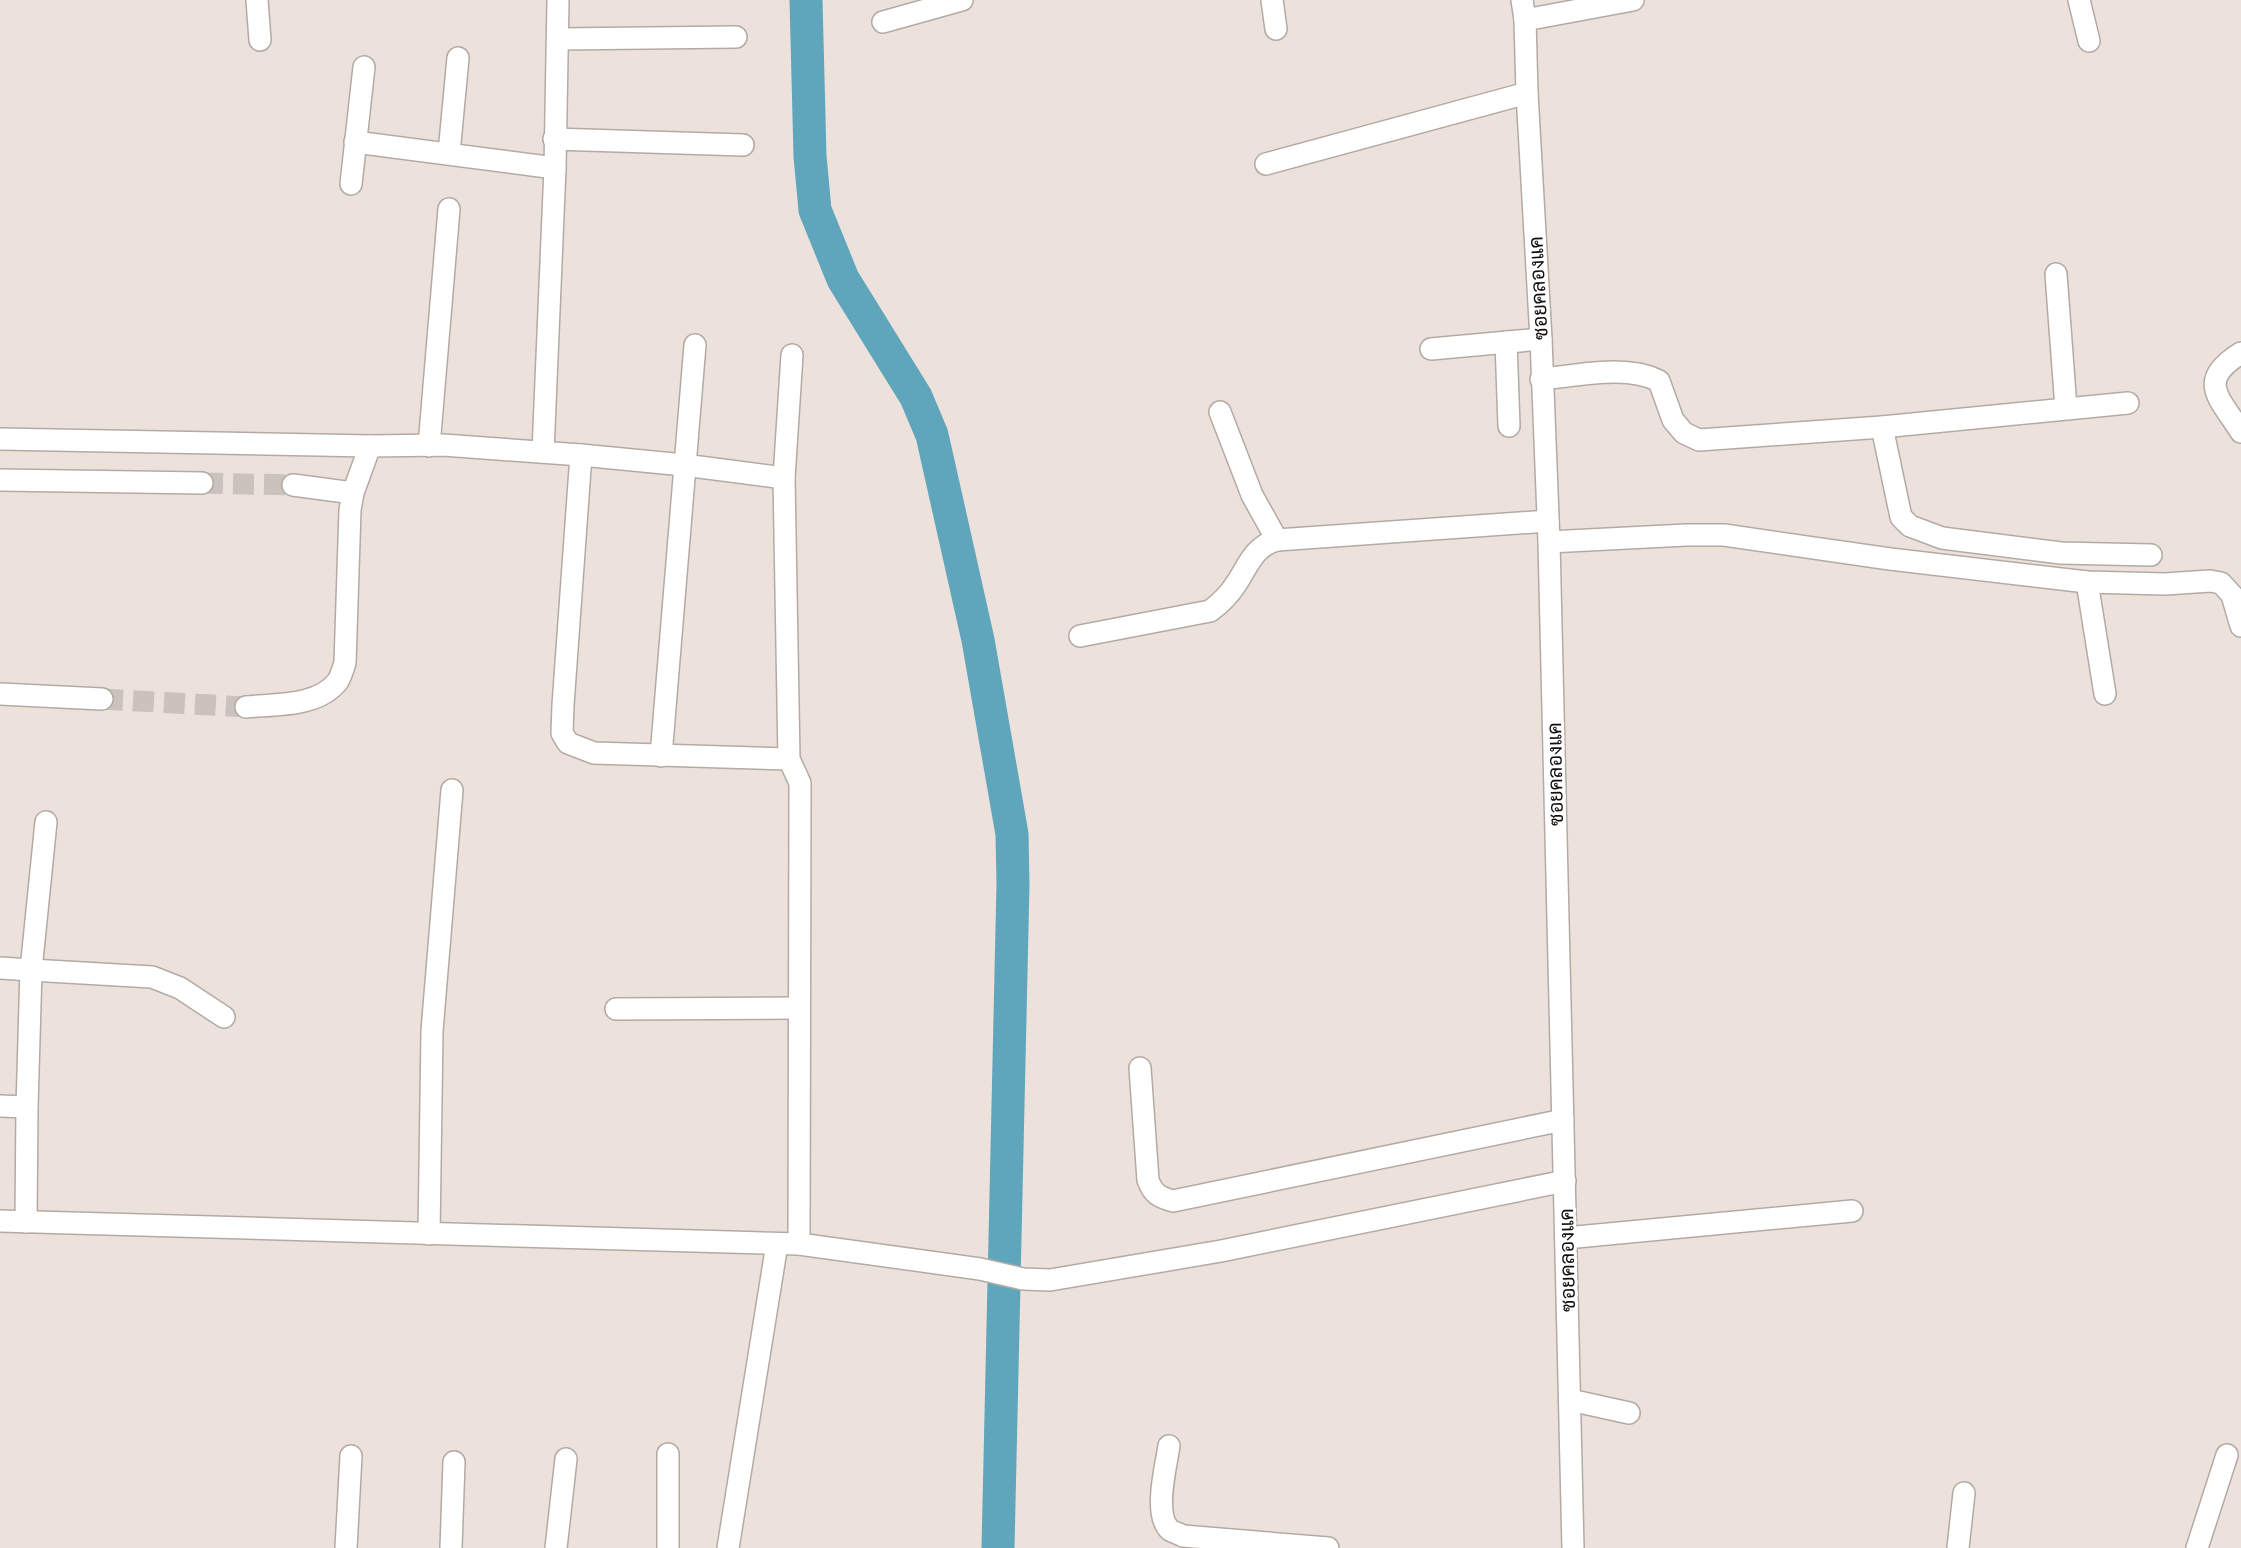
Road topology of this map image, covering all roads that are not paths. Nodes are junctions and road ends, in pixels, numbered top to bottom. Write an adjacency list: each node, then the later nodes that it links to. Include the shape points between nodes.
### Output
1 (257, 0): 12 (street)
2 (558, 0): 11 (street)
3 (962, 0): 8 (street)
4 (1272, 0): 9 (street)
5 (1633, 0): 7 (street)
6 (2079, 0): 13 (street)
7 (1524, 10): 16 (street, ซอยคลองแค)
8 (883, 22)
9 (1276, 29)
10 (736, 37): 11 (street)
11 (559, 39): 17 (street)
12 (260, 40)
13 (2089, 41)
14 (458, 58): 20 (street)
15 (364, 67): 18 (street)
16 (1527, 93): 21 (street); 26 (street, ซอยคลองแค)
17 (554, 139): 19 (street); 22 (street)
18 (355, 142): 20 (street); 23 (street)
19 (743, 145)
20 (449, 153): 22 (street)
21 (1266, 164)
22 (555, 168): 42 (street)
23 (351, 184)
24 (449, 209): 41 (street)
25 (2056, 274): 34 (street)
26 (1541, 339): 27 (street); 32 (street, ซอยคลองแค)
27 (1506, 342): 29 (street); 36 (street)
28 (695, 345): 44 (street)
29 (1431, 349)
30 (2241, 353): 38 (street, via 2224,363 2215,376 2215,391)
31 (792, 355): 45 (street)
32 (1542, 379): 37 (street, via 1629,371 1645,374 1659,381 1673,420 1683,434 1699,440); 50 (street, ซอยคลองแค)
33 (2128, 403): 34 (street)
34 (2066, 408): 37 (street)
35 (1220, 412): 51 (street, via 1252,495)
36 (1509, 426)
37 (1882, 427): 52 (street, via 1901,517 1910,526 1942,538 2061,553)
38 (2241, 432)
39 (0, 439): 40 (street)
40 (370, 446): 41 (street); 49 (street)
41 (429, 446): 42 (street)
42 (543, 452): 43 (street)
43 (581, 455): 44 (street); 60 (street, via 562,733 568,743 594,753)
44 (684, 465): 45 (street); 60 (street)
45 (784, 478): 61 (street)
46 (0, 480): 47 (street)
47 (202, 483)
48 (292, 485): 49 (street)
49 (354, 494): 59 (street, via 348,538 345,663 339,680 309,700)
50 (1549, 532): 51 (street); 53 (street, via 1724,535); 72 (street, ซอยคลองแค)
51 (1276, 540): 55 (street, via 1260,548 1236,585 1210,611)
52 (2151, 555)
53 (2087, 582): 54 (street, via 2221,583 2232,595); 57 (street)
54 (2241, 626)
55 (1080, 636)
56 (0, 694): 58 (street)
57 (2105, 694)
58 (102, 699)
59 (246, 707)
60 (661, 756): 61 (street)
61 (789, 759): 66 (street, via 800,792)
62 (452, 790): 77 (street, via 432,1031)
63 (46, 822): 65 (street)
64 (0, 968): 65 (street)
65 (32, 970): 68 (street, via 152,977 180,988); 71 (street)
66 (800, 1008): 67 (street); 80 (street)
67 (616, 1009)
68 (224, 1017)
69 (1140, 1068): 72 (street, via 1148,1180 1152,1191 1173,1201)
70 (0, 1107): 71 (street)
71 (27, 1107): 76 (street)
72 (1563, 1120): 73 (street, ซอยคลองแค)
73 (1565, 1181): 78 (street, ซอยคลองแค); 80 (street, via 1221,1251 1050,1280)
74 (1852, 1211): 78 (street)
75 (0, 1221): 76 (street)
76 (26, 1222): 77 (street)
77 (429, 1234): 79 (street)
78 (1566, 1238): 81 (street, ซอยคลองแค)
79 (777, 1244): 80 (street); 94 (street)
80 (799, 1244)
81 (1570, 1400): 82 (street); 96 (street, ซอยคลองแค)
82 (1629, 1413)
83 (1169, 1446): 95 (street, via 1162,1491 1163,1515 1170,1529 1184,1536)
84 (668, 1454): 93 (street)
85 (2227, 1455): 98 (street)
86 (351, 1456): 90 (street)
87 (566, 1459): 92 (street)
88 (454, 1462): 91 (street)
89 (1964, 1493): 97 (street)
90 (346, 1548)
91 (451, 1548)
92 (556, 1548)
93 (668, 1548)
94 (728, 1548)
95 (1328, 1548)
96 (1573, 1548)
97 (1958, 1548)
98 (2197, 1548)

